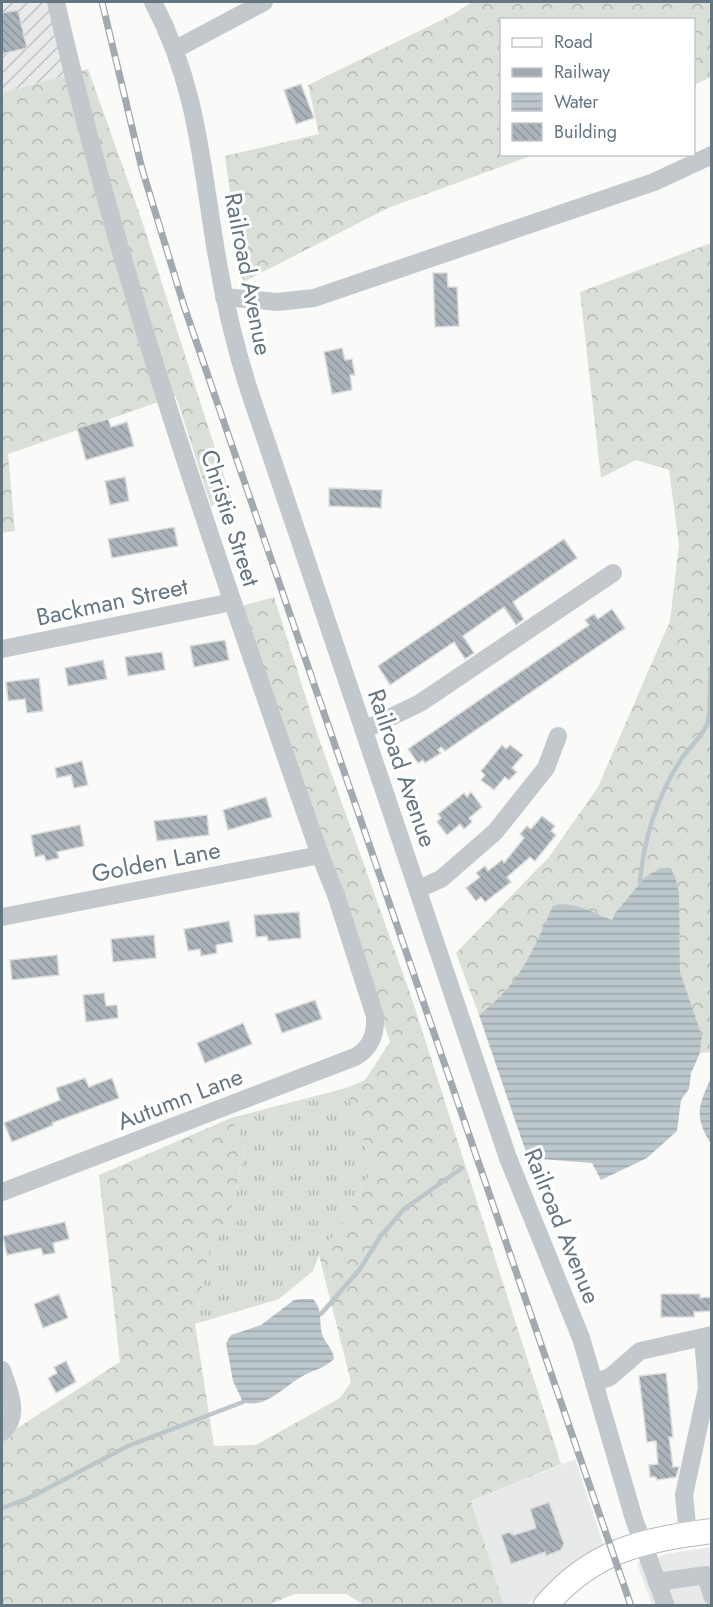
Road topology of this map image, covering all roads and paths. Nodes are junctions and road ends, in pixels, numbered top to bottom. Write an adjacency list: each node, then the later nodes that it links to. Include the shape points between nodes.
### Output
1 (56, 2): 8 (street, Christie Street, via 85,129 131,292)
2 (153, 2): 4 (street, Railroad Avenue)
3 (264, 2): 4 (street)
4 (176, 49): 6 (street, Railroad Avenue, via 200,138)
5 (711, 155): 6 (street, via 654,182 314,298 277,302)
6 (224, 297): 10 (street, Railroad Avenue, via 249,390)
7 (613, 573): 10 (street, via 420,703)
8 (232, 602): 9 (street, Backman Street); 12 (street, Christie Street)
9 (2, 649)
10 (364, 730): 13 (street, Railroad Avenue)
11 (558, 736): 13 (street, via 546,768 495,832 441,879)
12 (320, 855): 14 (street, Golden Lane); 15 (street, Christie Street, via 375,1016)
13 (418, 889): 19 (street, Railroad Avenue, via 508,1158 578,1331)
14 (2, 917)
15 (371, 1042): 16 (street, Autumn Lane, via 355,1057)
16 (2, 1192)
17 (707, 1336): 19 (street, via 640,1351 610,1377); 21 (street, via 707,1388 684,1495)
18 (2, 1370): 20 (street, via 12,1402)
19 (594, 1383): 22 (street, Railroad Avenue)
20 (7, 1425)
21 (700, 1533): 22 (main road)
22 (642, 1542): 23 (street, Railroad Avenue); 26 (main road, via 612,1553 582,1571)
23 (657, 1582): 24 (street, via 706,1575); 27 (street, Railroad Avenue)
24 (711, 1596)
25 (711, 1603): 28 (street)
26 (545, 1605)
27 (666, 1605)
28 (702, 1605)

